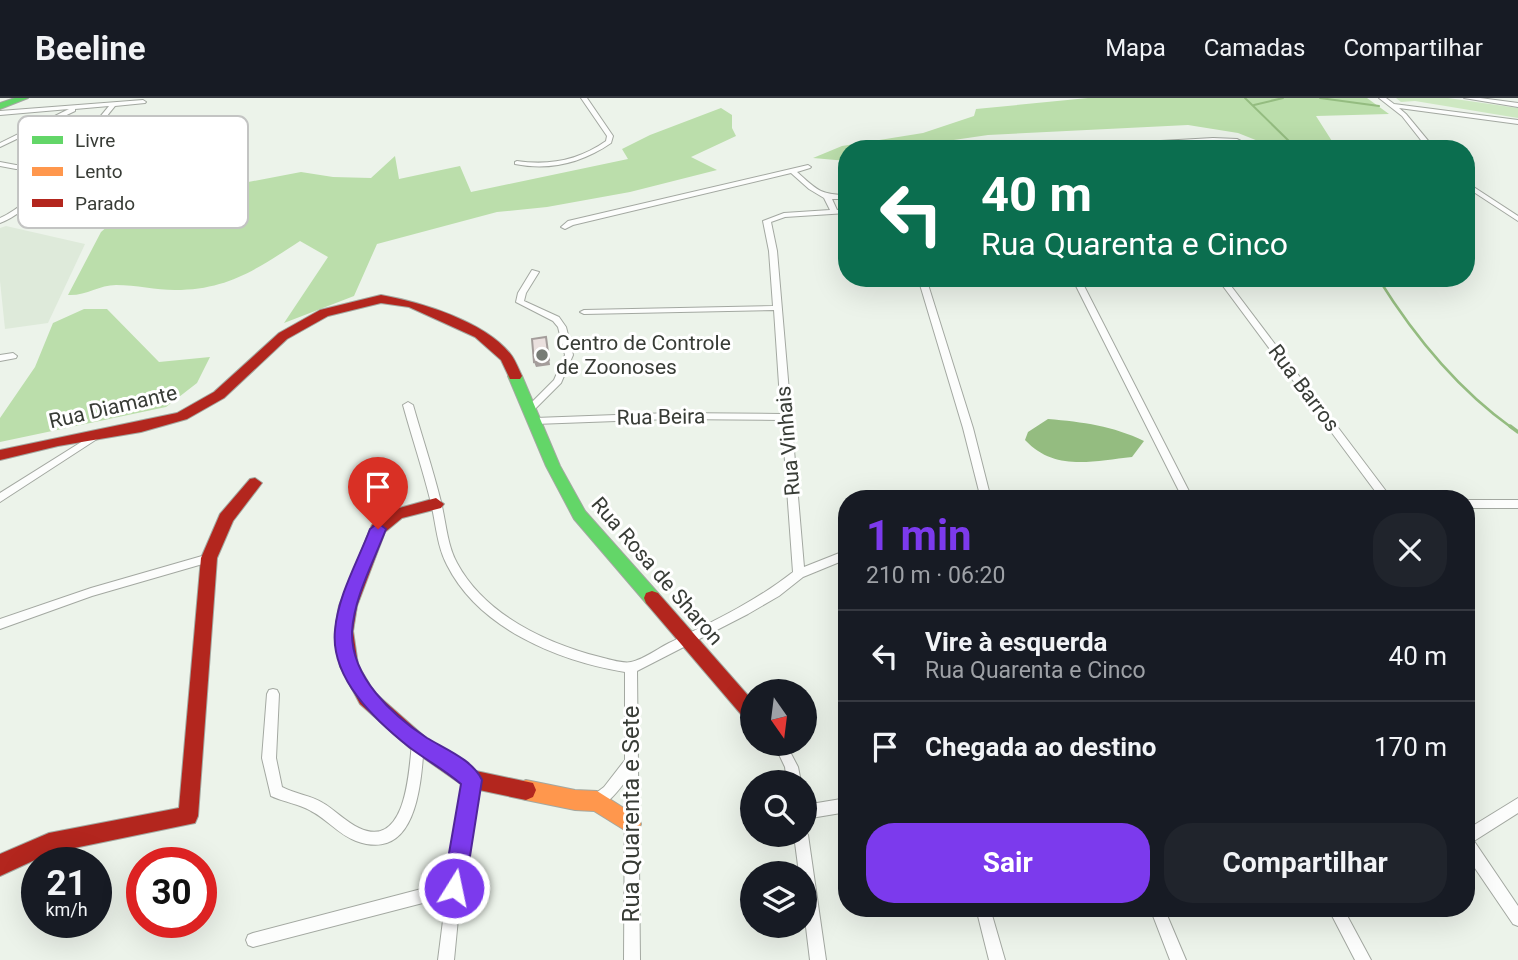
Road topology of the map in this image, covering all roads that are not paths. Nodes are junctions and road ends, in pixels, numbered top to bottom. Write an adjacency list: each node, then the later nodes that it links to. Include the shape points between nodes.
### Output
1 (24, 98): 9 (street)
2 (65, 98): 12 (street)
3 (584, 98): 20 (street, via 610,136 609,142 565,162)
4 (1382, 98): 10 (street)
5 (1467, 98): 8 (street)
6 (143, 102): 7 (street)
7 (113, 105): 11 (street); 15 (street)
8 (1518, 105)
9 (0, 106)
10 (1394, 106): 16 (street); 18 (street)
11 (77, 108): 12 (street); 14 (street)
12 (54, 109): 13 (street)
13 (0, 113)
14 (60, 116)
15 (104, 116)
16 (1518, 122)
17 (18, 136): 19 (street)
18 (1424, 140)
19 (0, 145)
20 (517, 163)
21 (0, 164): 22 (street)
22 (18, 167)
23 (808, 167): 24 (street)
24 (794, 172): 26 (street); 33 (street)
25 (1475, 190): 31 (street)
26 (827, 197): 27 (street); 29 (street)
27 (838, 197)
28 (18, 212): 32 (street)
29 (835, 212): 30 (street); 38 (street, Rua Vinhais, via 775,216 767,221)
30 (838, 212)
31 (1518, 219)
32 (0, 221)
33 (565, 227)
34 (536, 272): 43 (street, via 520,302 556,319 569,355 558,381)
35 (925, 287): 48 (street)
36 (1081, 287): 49 (street)
37 (1228, 287): 50 (street, Rua Barros)
38 (776, 308): 39 (street); 44 (street, Rua Vinhais)
39 (584, 312)
40 (13, 356): 41 (street)
41 (0, 358)
42 (408, 405): 52 (street)
43 (533, 415): 44 (street, Rua Beira); 45 (street, Rua Diamante, via 507,358 479,334 412,304 382,299 342,307 307,321 261,354 219,395 182,416); 59 (street, Rua Rosa de Sharon, via 579,514)
44 (787, 417): 57 (street, Rua Vinhais)
45 (94, 437): 46 (street, Rua Diamante); 51 (street)
46 (0, 455)
47 (255, 483): 55 (street, via 226,518)
48 (984, 490)
49 (1183, 490)
50 (1380, 490)
51 (0, 498)
52 (436, 504): 60 (street, via 452,566 492,611 522,631 579,657); 63 (street, via 396,514 378,529 348,606 344,631 349,666 367,698)
53 (1475, 504): 54 (street)
54 (1518, 505)
55 (209, 558): 58 (street); 74 (street, via 188,816 49,843)
56 (838, 558): 57 (street)
57 (799, 574): 59 (street, via 744,611)
58 (0, 624)
59 (687, 637): 60 (street); 62 (street, Rua Rosa de Sharon)
60 (631, 668): 64 (street, Rua Quarenta e Sete)
61 (273, 694): 63 (street, via 269,758 276,792 318,807 358,835 376,838 391,834 403,823 415,778)
62 (740, 699)
63 (418, 743): 65 (street)
64 (630, 763): 66 (street, via 609,792); 70 (street, Rua Quarenta e Sete)
65 (472, 780): 66 (street); 75 (street)
66 (597, 800): 70 (street)
67 (838, 806): 69 (street)
68 (1518, 806): 71 (street)
69 (817, 810)
70 (631, 824): 82 (street, Rua Quarenta e Sete)
71 (1475, 834)
72 (803, 847): 83 (street)
73 (1475, 854): 79 (street)
74 (0, 865)
75 (454, 888): 80 (street); 81 (street)
76 (985, 917): 84 (street)
77 (1161, 917): 85 (street)
78 (1340, 917): 86 (street)
79 (1518, 919)
80 (253, 940)
81 (446, 960)
82 (632, 960)
83 (818, 960)
84 (997, 960)
85 (1178, 960)
86 (1363, 960)

